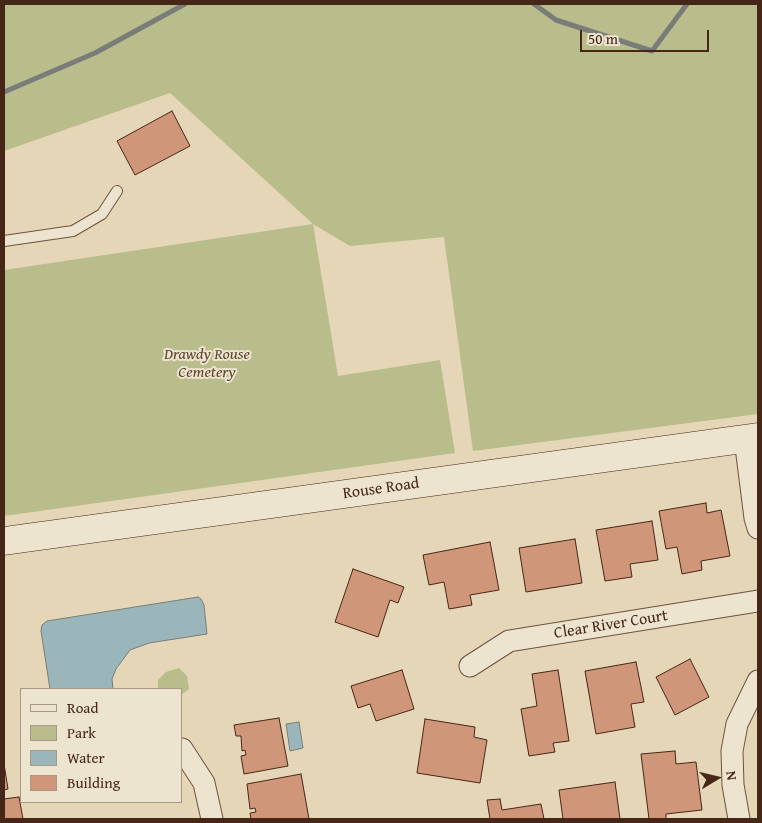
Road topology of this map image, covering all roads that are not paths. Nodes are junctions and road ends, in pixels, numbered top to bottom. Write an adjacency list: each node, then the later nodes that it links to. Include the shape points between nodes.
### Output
1 (117, 191): 2 (lane, via 102,214 72,231)
2 (4, 241)
3 (752, 438): 4 (street); 5 (street, Rouse Road)
4 (758, 528)
5 (4, 541)
6 (758, 601): 7 (street, Clear River Court, via 509,641)
7 (470, 666)
8 (758, 681): 11 (street, via 737,724 732,751)
9 (182, 749): 10 (street, via 204,783)
10 (212, 819)
11 (739, 819)

